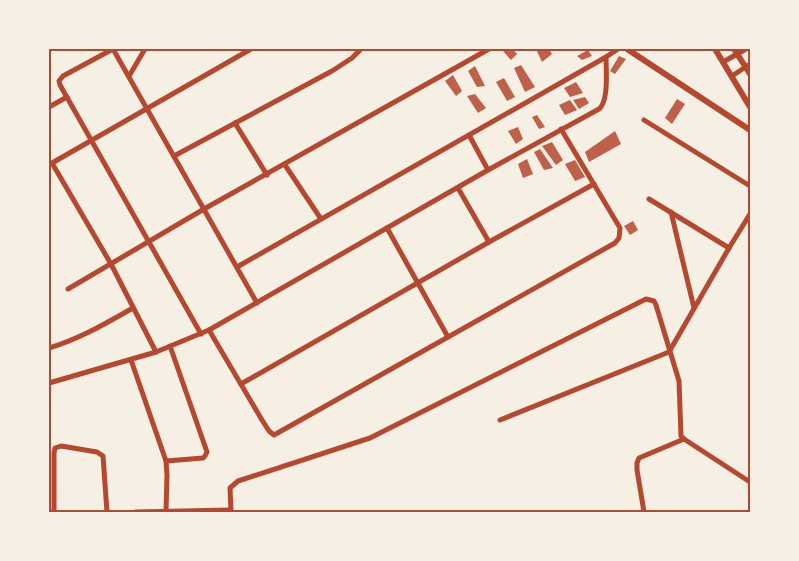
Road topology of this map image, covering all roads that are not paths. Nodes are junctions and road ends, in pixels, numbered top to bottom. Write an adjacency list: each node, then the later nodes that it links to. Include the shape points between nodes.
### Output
1 (112, 49): 16 (street); 18 (street, via 61,78 60,85)
2 (145, 49): 16 (street)
3 (251, 49): 21 (street)
4 (353, 49): 10 (street)
5 (489, 49): 30 (street)
6 (618, 49): 12 (street)
7 (627, 49): 25 (street)
8 (715, 49): 13 (street)
9 (746, 49): 11 (street)
10 (360, 51): 23 (street, via 332,71)
11 (736, 51): 13 (street); 14 (street)
12 (606, 57): 24 (street, via 602,106); 26 (street)
13 (723, 62): 17 (street)
14 (748, 66): 15 (street); 17 (street)
15 (750, 74)
16 (128, 76): 21 (street)
17 (732, 76): 20 (street)
18 (67, 96): 19 (street); 27 (street)
19 (49, 107)
20 (750, 107)
21 (146, 108): 27 (street); 28 (street)
22 (644, 120): 34 (street)
23 (235, 123): 28 (street); 32 (street)
24 (561, 129): 31 (street); 33 (street)
25 (750, 130)
26 (469, 135): 31 (street); 40 (street)
27 (91, 140): 29 (street); 43 (street)
28 (174, 156): 37 (street)
29 (50, 163): 45 (street)
30 (286, 165): 32 (street); 40 (street)
31 (488, 170): 35 (street)
32 (267, 175): 37 (street)
33 (594, 184): 42 (street); 54 (street, via 620,228 615,243)
34 (750, 186)
35 (458, 188): 41 (street); 42 (street)
36 (650, 199): 38 (street)
37 (204, 209): 43 (street); 46 (street)
38 (671, 212): 44 (street); 51 (street)
39 (750, 214): 44 (street)
40 (321, 219): 46 (street)
41 (387, 228): 47 (street); 49 (street)
42 (489, 242): 47 (street)
43 (149, 243): 45 (street); 53 (street)
44 (729, 248): 51 (street)
45 (111, 264): 48 (street); 50 (street)
46 (237, 267): 49 (street)
47 (418, 282): 54 (street); 61 (street)
48 (68, 289)
49 (258, 303): 52 (street)
50 (133, 308): 56 (street, via 85,335); 57 (street)
51 (694, 309): 58 (street)
52 (209, 330): 53 (street); 61 (street)
53 (201, 334): 55 (street)
54 (448, 337): 61 (street, via 274,435 265,426)
55 (170, 346): 57 (street); 64 (street, via 207,454 203,458)
56 (49, 348)
57 (156, 352): 59 (street)
58 (669, 352): 62 (street); 63 (street, via 679,381); 67 (street, via 656,305 654,301 646,300 370,438 238,481 230,488)
59 (131, 360): 60 (street); 64 (street)
60 (49, 382)
61 (241, 384)
62 (500, 420)
63 (684, 439): 65 (street); 71 (street, via 639,458 637,470)
64 (166, 461): 66 (street)
65 (750, 482)
66 (166, 511): 67 (street); 70 (street)
67 (230, 511)
68 (54, 512): 69 (street, via 54,453 55,448 61,446 97,452 103,456)
69 (106, 512)
70 (135, 512)
71 (644, 512)

